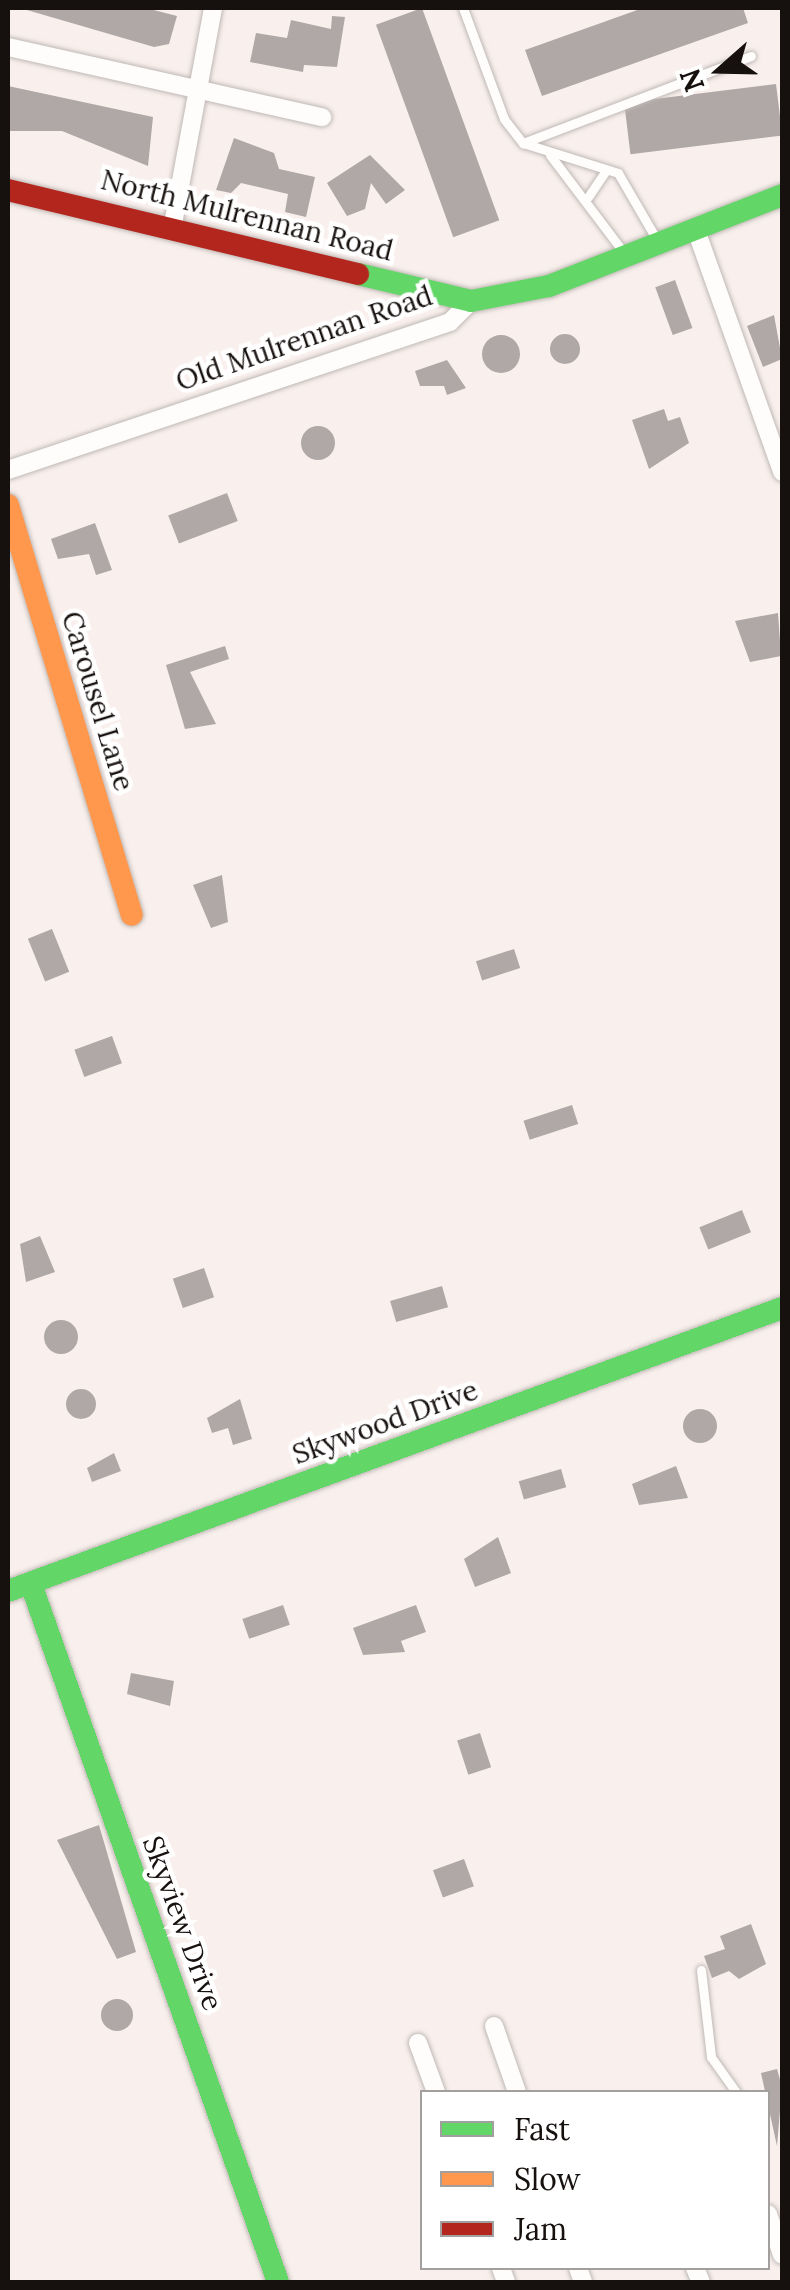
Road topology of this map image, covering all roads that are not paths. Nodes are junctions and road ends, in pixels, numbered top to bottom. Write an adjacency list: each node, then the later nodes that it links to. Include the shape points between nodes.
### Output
1 (213, 8): 5 (street)
2 (463, 8): 7 (lane, via 504,118)
3 (8, 46): 5 (street)
4 (752, 56): 7 (lane)
5 (201, 92): 6 (street); 13 (street)
6 (322, 117)
7 (523, 143): 8 (lane)
8 (548, 153): 9 (lane); 12 (lane)
9 (606, 170): 12 (lane); 15 (lane, via 618,173)
10 (8, 190): 13 (street, North Mulrennan Road)
11 (782, 194): 14 (street, Old Mulrennan Road)
12 (588, 197): 16 (lane)
13 (172, 224): 17 (street, North Mulrennan Road)
14 (696, 230): 15 (street, Old Mulrennan Road); 19 (street)
15 (660, 244): 16 (street, Old Mulrennan Road)
16 (626, 256): 17 (street, Old Mulrennan Road, via 531,291)
17 (471, 300): 18 (street, Old Mulrennan Road, via 450,322)
18 (8, 470)
19 (782, 472)
20 (8, 505): 21 (street, Carousel Lane)
21 (132, 915)
22 (782, 1308): 23 (street, Skywood Drive)
23 (31, 1584): 24 (street, Skywood Drive); 33 (street, Skyview Drive)
24 (8, 1591)
25 (701, 1970): 30 (lane, via 710,2057)
26 (494, 2026): 29 (street)
27 (418, 2044): 28 (street)
28 (435, 2090)
29 (516, 2090)
30 (735, 2090)
31 (770, 2220): 32 (street)
32 (782, 2255)
33 (278, 2282)

